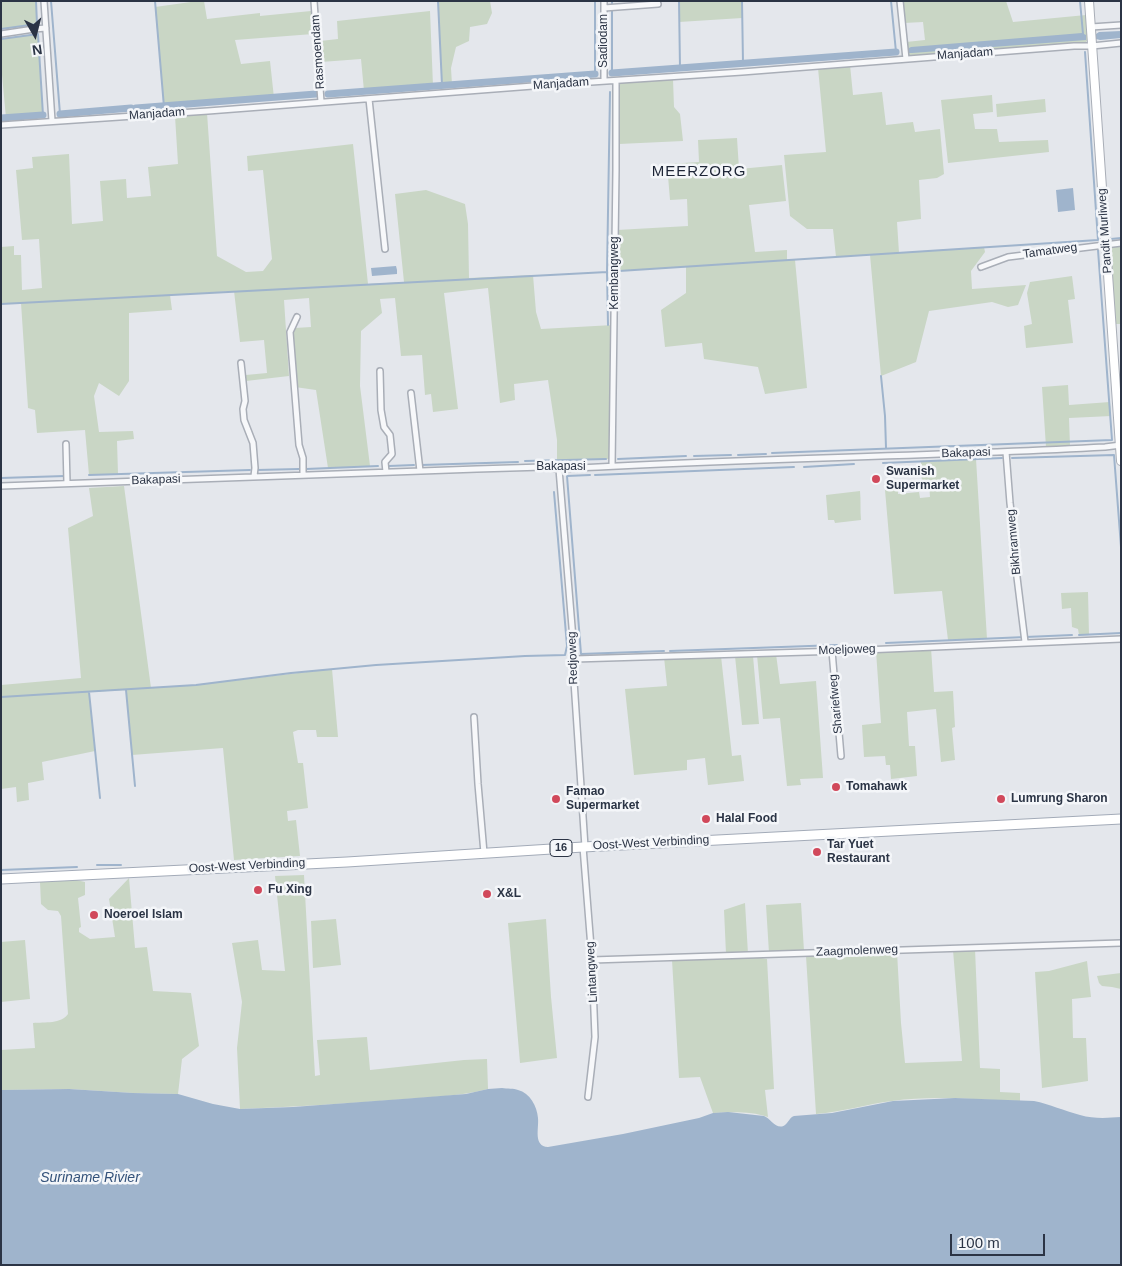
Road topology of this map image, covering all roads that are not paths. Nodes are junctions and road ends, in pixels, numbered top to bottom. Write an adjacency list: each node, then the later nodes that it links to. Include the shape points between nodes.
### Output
1 (44, 1): 9 (street)
2 (314, 1): 18 (street, Rasmoendam)
3 (604, 1): 7 (street, Sadiodam)
4 (900, 1): 14 (street)
5 (1089, 1): 10 (street, Pandit Murliweg)
6 (658, 4): 7 (street)
7 (604, 8): 15 (street, Sadiodam)
8 (1121, 25): 10 (street)
9 (46, 28): 11 (street); 19 (street)
10 (1091, 28): 13 (street, Pandit Murliweg)
11 (1, 34)
12 (1121, 43): 13 (street, Manjadam)
13 (1092, 44): 14 (street, Manjadam); 22 (street, Pandit Murliweg)
14 (906, 59): 16 (street, Manjadam)
15 (604, 81): 16 (street, Manjadam); 17 (street, Manjadam)
16 (616, 81): 33 (street, Kembangweg)
17 (369, 99): 18 (street, Manjadam); 23 (street)
18 (321, 102): 19 (street, Manjadam)
19 (52, 121): 20 (street, Manjadam)
20 (1, 125)
21 (1121, 243): 22 (street, Tamatweg)
22 (1106, 244): 24 (street, Tamatweg, via 1008,257); 30 (street, Pandit Murliweg)
23 (385, 249)
24 (982, 267)
25 (297, 317): 37 (street, via 290,332)
26 (241, 363): 38 (street, via 244,420 253,443)
27 (380, 371): 36 (street, via 381,410 384,427 390,435 392,454 385,462)
28 (410, 393): 35 (street)
29 (66, 444): 39 (street)
30 (1120, 445): 31 (street, Bakapasi); 32 (street, Pandit Murliweg)
31 (1006, 452): 33 (street, Bakapasi); 42 (street, Bikhramweg)
32 (1121, 462)
33 (612, 466): 34 (street, Bakapasi)
34 (559, 469): 35 (street, Bakapasi); 44 (street, Redjoweg)
35 (420, 470): 36 (street, Bakapasi)
36 (386, 472): 37 (street, Bakapasi)
37 (303, 474): 38 (street, Bakapasi)
38 (254, 476): 39 (street, Bakapasi)
39 (68, 483): 40 (street, Bakapasi)
40 (1, 486)
41 (1121, 639): 42 (street, Moeljoweg)
42 (1024, 641): 43 (street, Moeljoweg)
43 (832, 651): 44 (street, Moeljoweg); 46 (street, Shariefweg)
44 (574, 659): 48 (street, Redjoweg)
45 (474, 717): 49 (street)
46 (841, 756)
47 (1121, 818): 48 (main road, Oost-West Verbinding / 16)
48 (584, 847): 49 (main road, Oost-West Verbinding / 16); 52 (street, Lintangweg)
49 (484, 853): 50 (main road, Oost-West Verbinding / 16)
50 (1, 879)
51 (1121, 943): 52 (street, Zaagmolenweg)
52 (592, 960): 53 (street, Lintangweg, via 595,1037)
53 (588, 1097)

